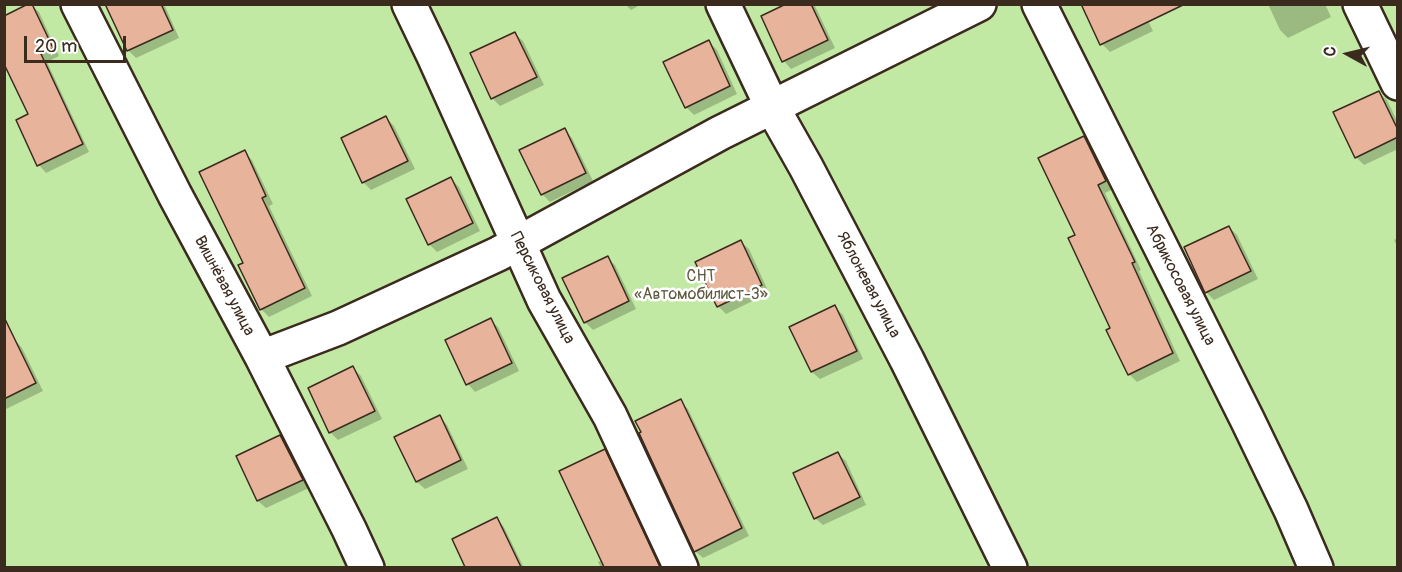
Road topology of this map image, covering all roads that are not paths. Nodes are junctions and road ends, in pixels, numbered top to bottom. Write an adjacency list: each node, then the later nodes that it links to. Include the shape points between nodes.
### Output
1 (78, 4): 10 (street, Вишнёвая улица)
2 (409, 4): 9 (street, Персиковая улица)
3 (723, 4): 8 (street, Яблоневая улица)
4 (980, 4): 8 (street)
5 (1039, 4): 14 (street, Абрикосовая улица, via 1247,419)
6 (1360, 4): 7 (street)
7 (1398, 83)
8 (772, 107): 9 (street); 13 (street, Яблоневая улица, via 902,349)
9 (518, 243): 10 (street, via 338,328); 12 (street, Персиковая улица, via 544,300 610,416)
10 (262, 357): 11 (street, Вишнёвая улица)
11 (367, 567)
12 (681, 567)
13 (1010, 567)
14 (1316, 567)

